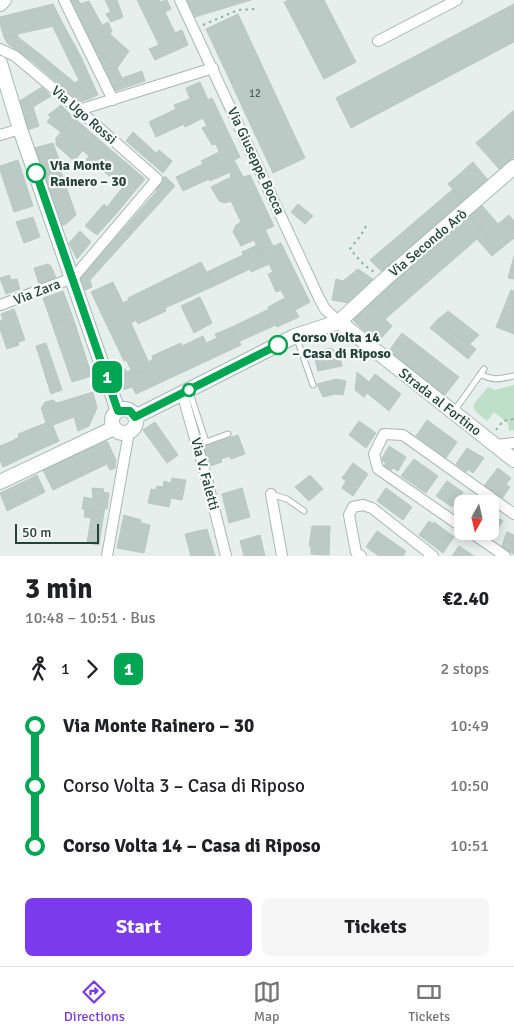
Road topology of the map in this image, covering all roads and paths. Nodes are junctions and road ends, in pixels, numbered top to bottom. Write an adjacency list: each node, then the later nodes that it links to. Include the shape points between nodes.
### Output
1 (4, 0): 5 (street)
2 (64, 0): 12 (street)
3 (180, 0): 7 (street, Via Giuseppe Bocca)
4 (458, 0): 8 (street)
5 (0, 4)
6 (255, 9): 7 (path, via 238,10)
7 (193, 28): 11 (street, Via Giuseppe Bocca)
8 (378, 41)
9 (0, 49): 13 (street, Via Ugo Rossi, via 15,56)
10 (0, 64): 14 (street)
11 (213, 68): 12 (street); 21 (street, Via Giuseppe Bocca, via 319,298 325,309)
12 (113, 100): 13 (street)
13 (79, 110): 19 (street, Via Ugo Rossi, via 157,179)
14 (20, 129): 15 (street); 19 (street)
15 (0, 136)
16 (514, 167): 21 (street, Via Secondo Arò)
17 (366, 226): 18 (path, via 350,249)
18 (378, 276)
19 (73, 278): 20 (street, Via Zara); 28 (street)
20 (0, 305)
21 (339, 321): 22 (street); 29 (street, Strada al Fortino)
22 (296, 336): 26 (lane); 27 (street)
23 (484, 369): 24 (lane)
24 (480, 374): 25 (lane, via 490,380); 29 (lane)
25 (514, 376)
26 (313, 384)
27 (186, 391): 30 (street); 34 (lane, via 206,442); 47 (street, Via V. Faletti)
28 (118, 411): 30 (street, via 130,411); 32 (street, via 112,418)
29 (453, 413): 35 (street, Strada al Fortino)
30 (135, 417): 33 (street, via 134,428)
31 (514, 419): 35 (path, via 503,422)
32 (114, 428): 33 (street, via 119,432); 38 (street)
33 (129, 432): 46 (street)
34 (228, 434)
35 (492, 443): 36 (street, via 502,446); 37 (street, Strada al Fortino)
36 (514, 443)
37 (514, 460)
38 (1, 478)
39 (271, 494): 42 (lane); 48 (street)
40 (487, 495): 44 (street, via 403,435 384,434 374,454 378,469)
41 (499, 503): 43 (street)
42 (304, 511)
43 (514, 514)
44 (454, 521)
45 (482, 540): 51 (street)
46 (107, 556)
47 (226, 556)
48 (282, 556)
49 (361, 556): 50 (street, via 356,552 349,515 353,507 363,505 372,508)
50 (433, 556)
51 (505, 556)

